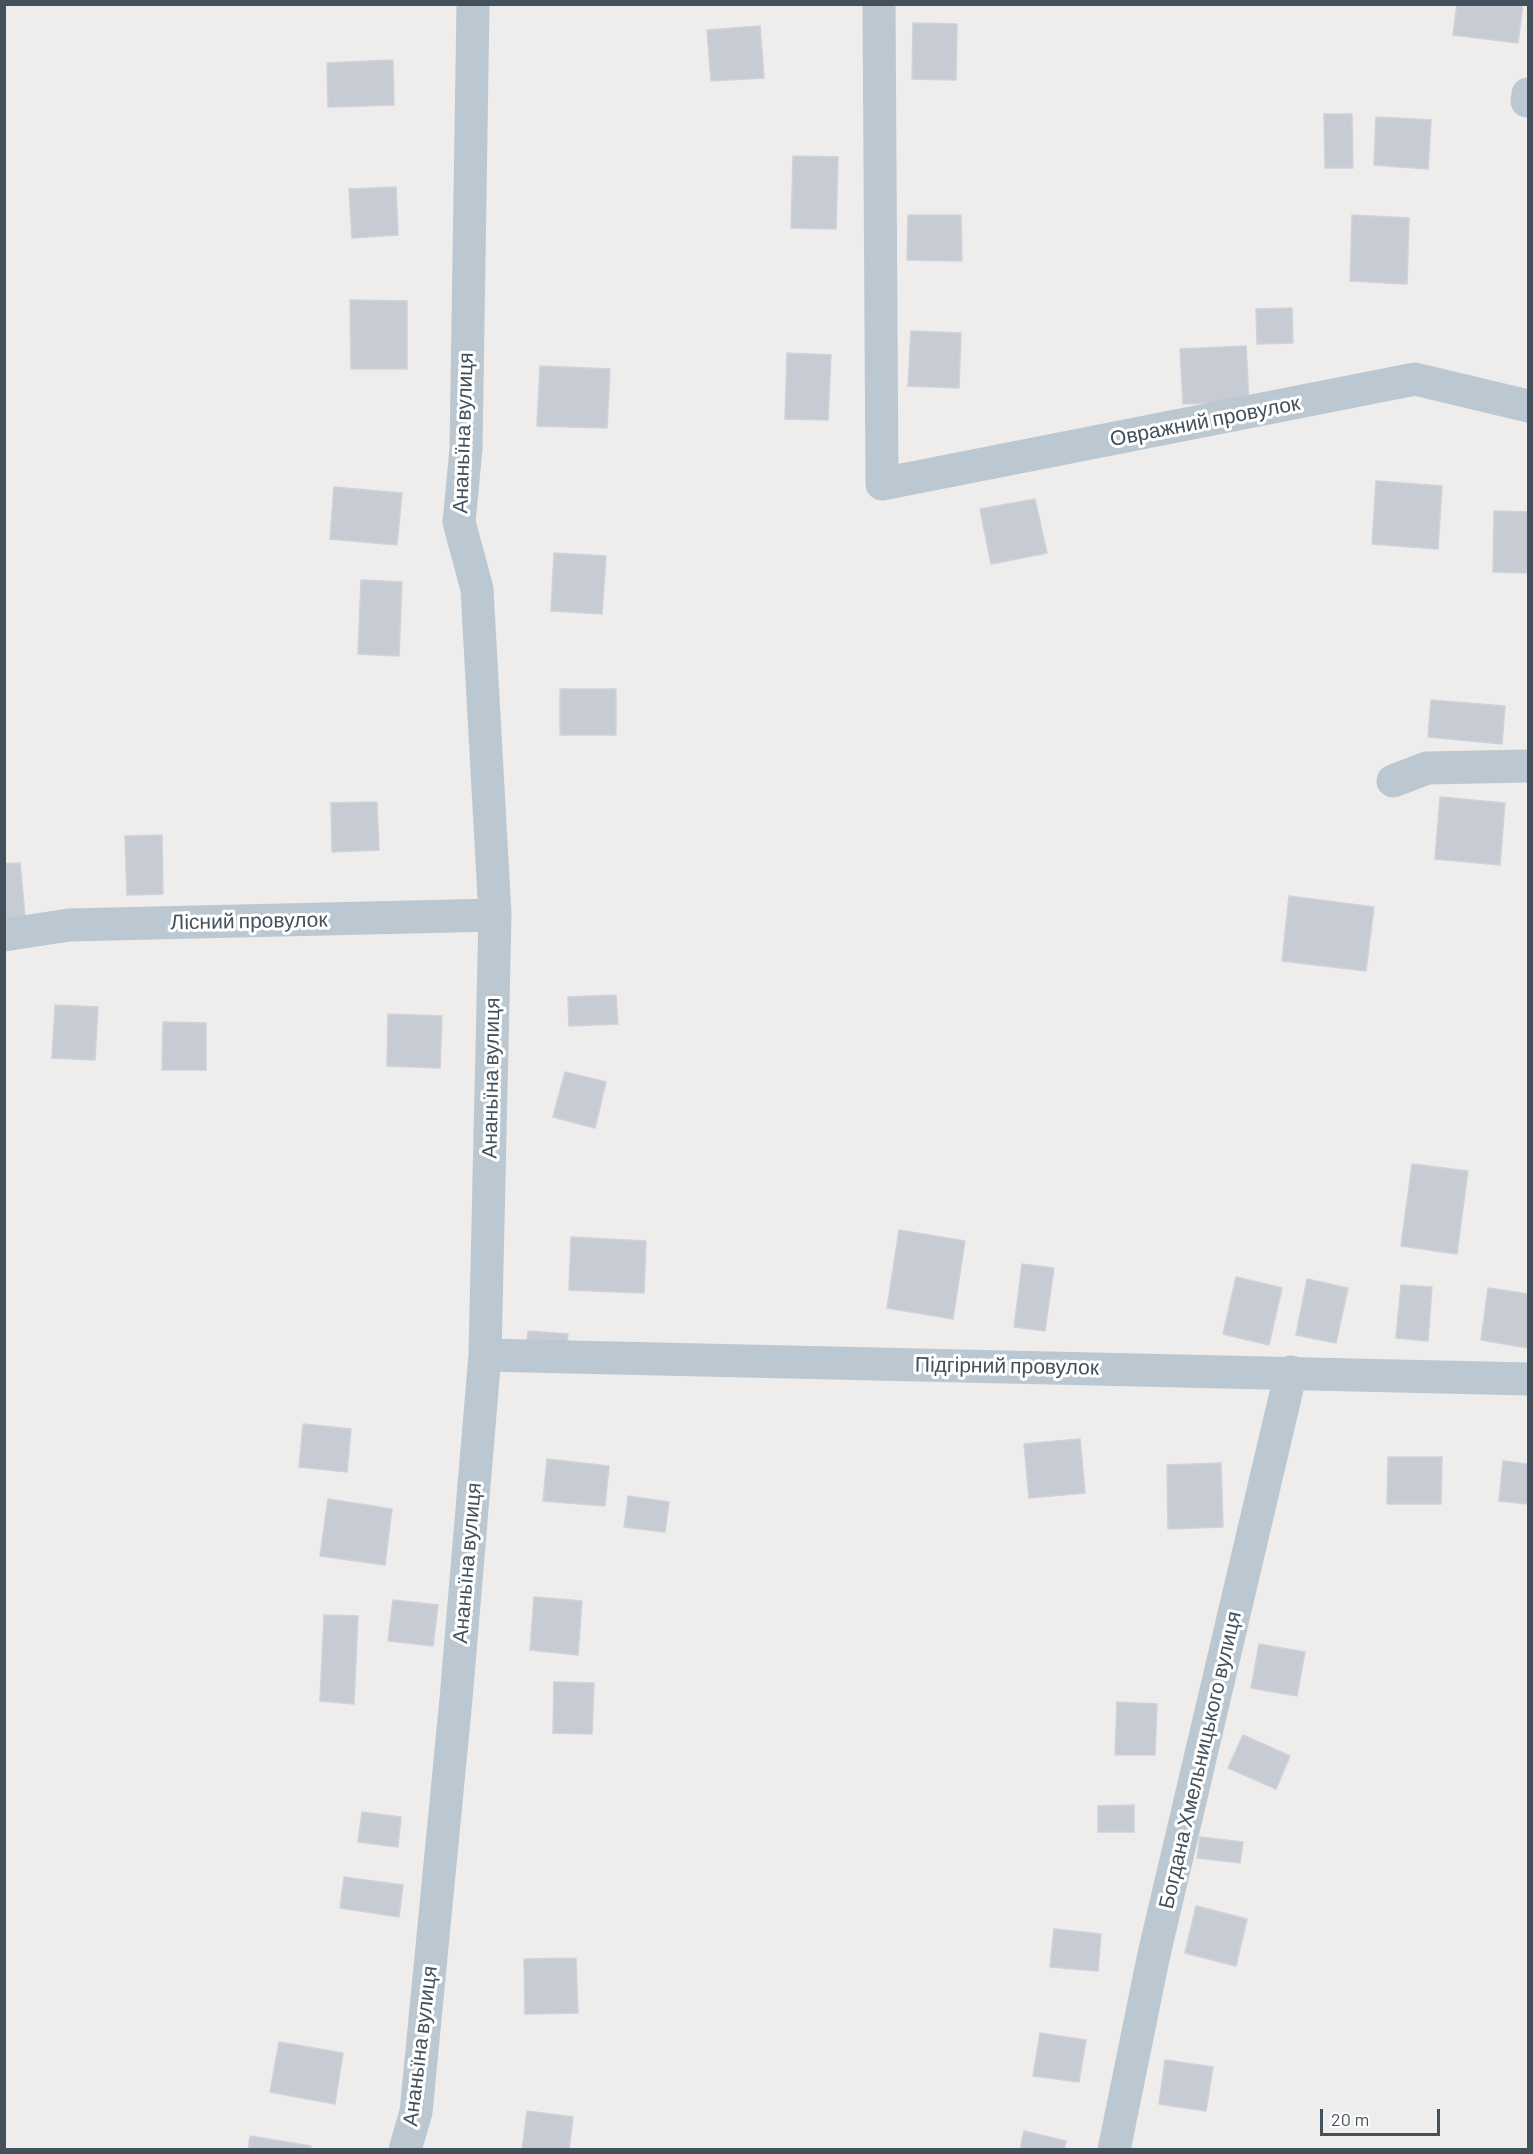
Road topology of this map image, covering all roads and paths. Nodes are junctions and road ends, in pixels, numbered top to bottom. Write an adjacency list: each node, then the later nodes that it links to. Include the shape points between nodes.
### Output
1 (473, 4): 6 (street, Ананьїна вулиця, via 466,449 459,522 477,589)
2 (879, 4): 3 (street, Овражний провулок, via 882,484 1415,379)
3 (1528, 406)
4 (1528, 766): 5 (street, via 1427,768)
5 (1393, 782)
6 (495, 915): 7 (street, Лісний провулок, via 69,925); 8 (street, Ананьїна вулиця)
7 (4, 935)
8 (485, 1355): 9 (street, Підгірний провулок); 11 (street, Ананьїна вулиця, via 416,2112)
9 (1291, 1372): 10 (street, Підгірний провулок); 12 (street, Богдана Хмельницького вулиця, via 1154,1954)
10 (1528, 1379)
11 (405, 2150)
12 (1114, 2150)

